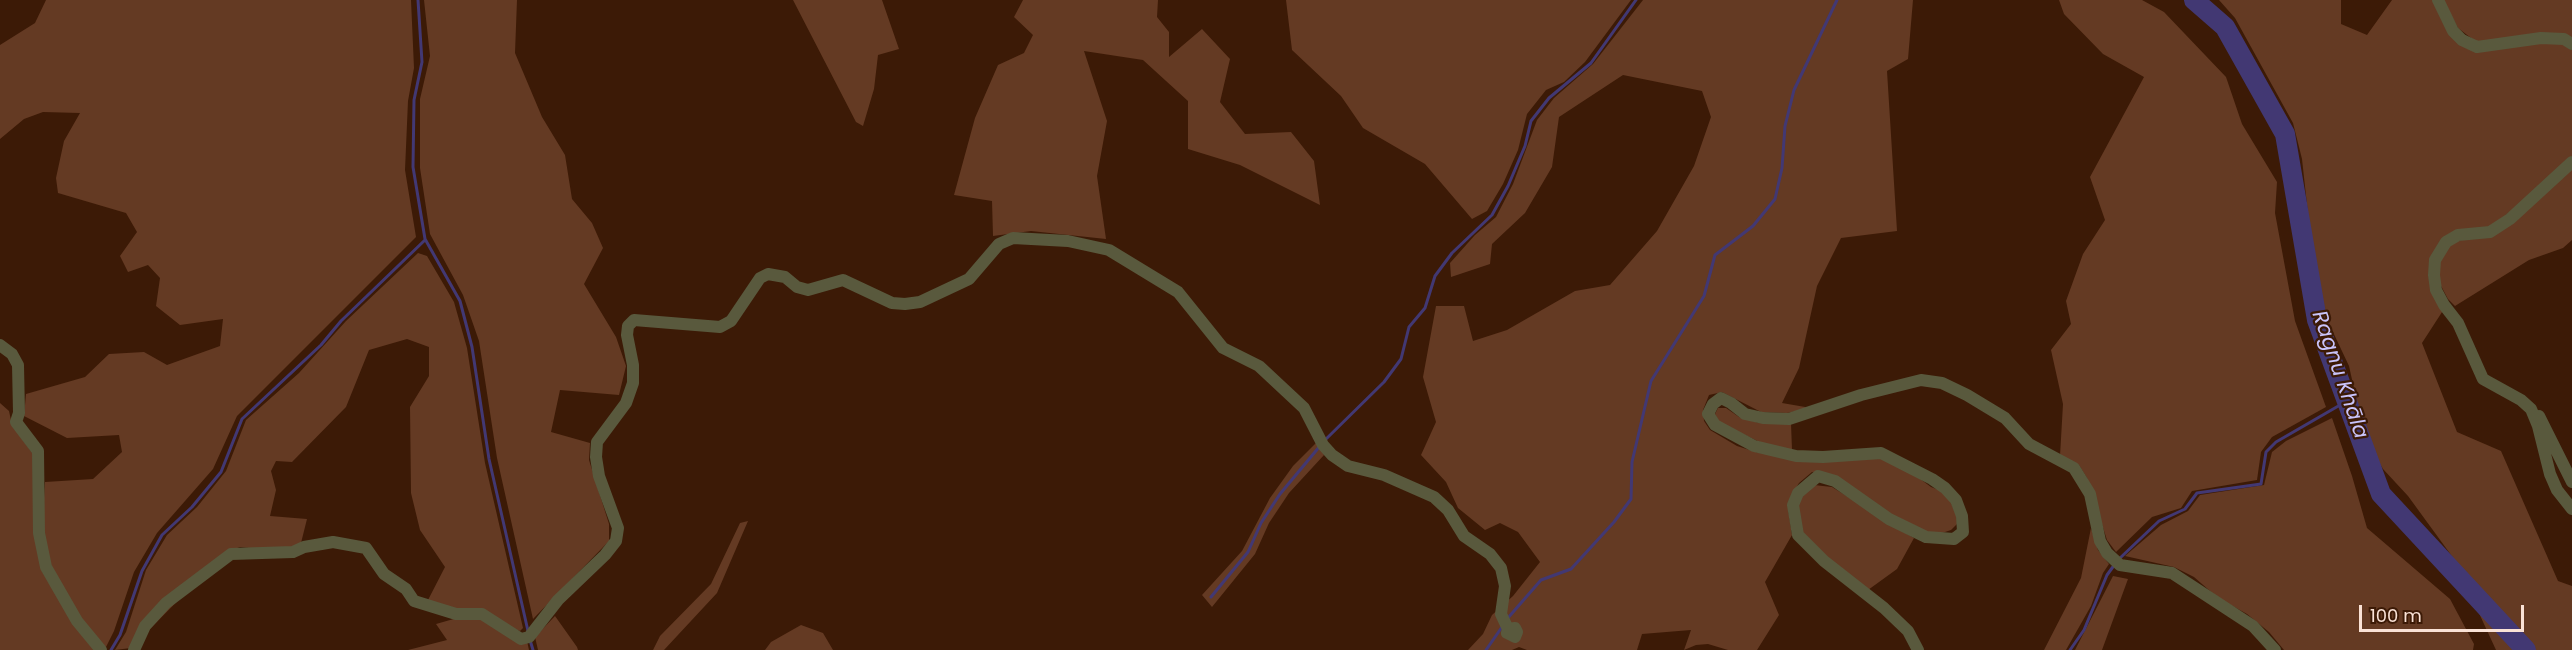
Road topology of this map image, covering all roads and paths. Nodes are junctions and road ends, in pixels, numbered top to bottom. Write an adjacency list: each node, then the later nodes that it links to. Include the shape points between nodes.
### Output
1 (2438, 0): 2 (street, via 2452,31 2477,47 2541,38 2564,39)
2 (2572, 44)
3 (2572, 162): 5 (street, via 2510,219 2490,232 2458,235 2446,242 2435,260 2436,290 2458,323 2483,379)
4 (0, 345): 9 (street, via 18,365 16,422 38,451 39,533 46,567 77,621)
5 (2531, 410): 6 (street, via 2543,419); 7 (street, via 2550,474)
6 (2572, 482)
7 (2572, 509)
8 (1508, 629): 10 (street, via 1501,615 1505,586 1501,568 1490,554 1464,537 1448,510 1434,497 1384,475 1348,466 1332,455 1304,408 1259,366 1223,348 1178,292 1109,250 1068,241 1013,238 999,244 969,279 920,302 892,303 843,280 808,290 797,287 785,276 768,274 760,278 731,321 720,327 634,320 627,335 633,383 626,403 597,442 599,476 618,528 616,541 558,600 529,637 521,639 482,614 456,614 414,601 406,589 384,574 366,548 333,542 292,552 231,554 166,603 145,626)
9 (101, 650)
10 (134, 650)
11 (1918, 650): 12 (street, via 1908,631 1798,535 1793,505 1798,493 1818,476 1835,481 1889,519 1926,537 1954,539 1963,532 1956,500 1932,479 1881,453 1823,458 1754,446 1715,425 1708,414 1713,404 1721,398 1744,414 1789,419 1897,384 1921,380 1942,383 1989,406 2029,444 2074,468 2094,507 2100,541 2120,565 2172,573 2253,626)
12 (2275, 650)

